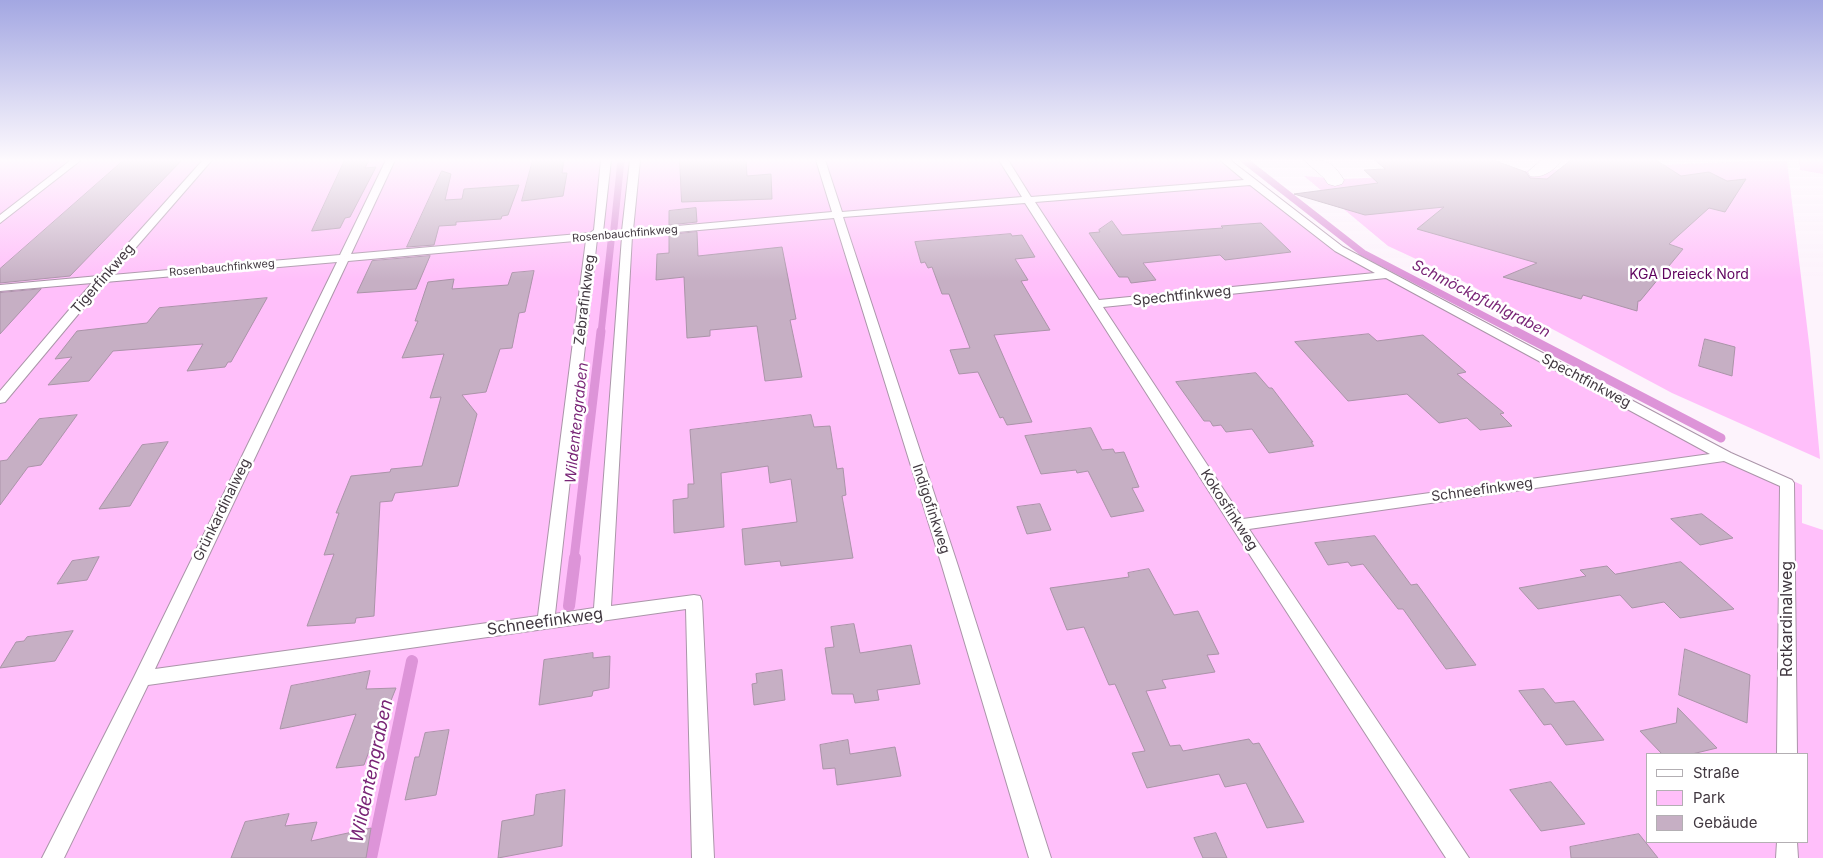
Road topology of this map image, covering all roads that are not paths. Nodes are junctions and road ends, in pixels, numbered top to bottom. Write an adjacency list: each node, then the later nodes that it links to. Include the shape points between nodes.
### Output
1 (26, 200): 11 (lane)
2 (172, 200): 16 (lane, Tigerfinkweg)
3 (371, 200): 14 (lane, Grünkardinalweg)
4 (602, 200): 13 (lane, Zebrafinkweg, via 599,231)
5 (631, 200): 12 (lane)
6 (832, 200): 10 (lane, Indigofinkweg)
7 (1038, 200): 9 (lane, Rosenbauchfinkweg)
8 (1274, 200): 15 (lane, Spechtfinkweg, via 1339,250)
9 (1027, 201): 10 (lane, Rosenbauchfinkweg); 18 (lane, Kokosfinkweg)
10 (836, 215): 12 (lane, Rosenbauchfinkweg); 30 (lane, Indigofinkweg, via 950,566)
11 (0, 220)
12 (627, 234): 13 (lane, Rosenbauchfinkweg); 23 (lane)
13 (592, 237): 14 (lane, Rosenbauchfinkweg); 24 (lane, Zebrafinkweg)
14 (343, 258): 16 (lane, Rosenbauchfinkweg); 25 (lane, Grünkardinalweg)
15 (1387, 275): 18 (lane, Spechtfinkweg); 20 (lane, Spechtfinkweg)
16 (103, 278): 17 (lane, Rosenbauchfinkweg); 19 (lane, Tigerfinkweg)
17 (0, 288)
18 (1097, 304): 22 (lane, Kokosfinkweg)
19 (0, 400)
20 (1726, 456): 21 (lane, Spechtfinkweg); 22 (lane, Schneefinkweg)
21 (1787, 483): 26 (lane, Rotkardinalweg)
22 (1238, 525): 31 (lane, Kokosfinkweg)
23 (602, 613): 24 (lane, Schneefinkweg); 29 (lane, Schneefinkweg, via 694,602)
24 (546, 622): 25 (lane, Schneefinkweg)
25 (142, 678): 28 (lane, Grünkardinalweg)
26 (1787, 753)
27 (1787, 843): 32 (lane)
28 (53, 858)
29 (702, 858)
30 (1040, 858)
31 (1458, 858)
32 (1787, 858)

